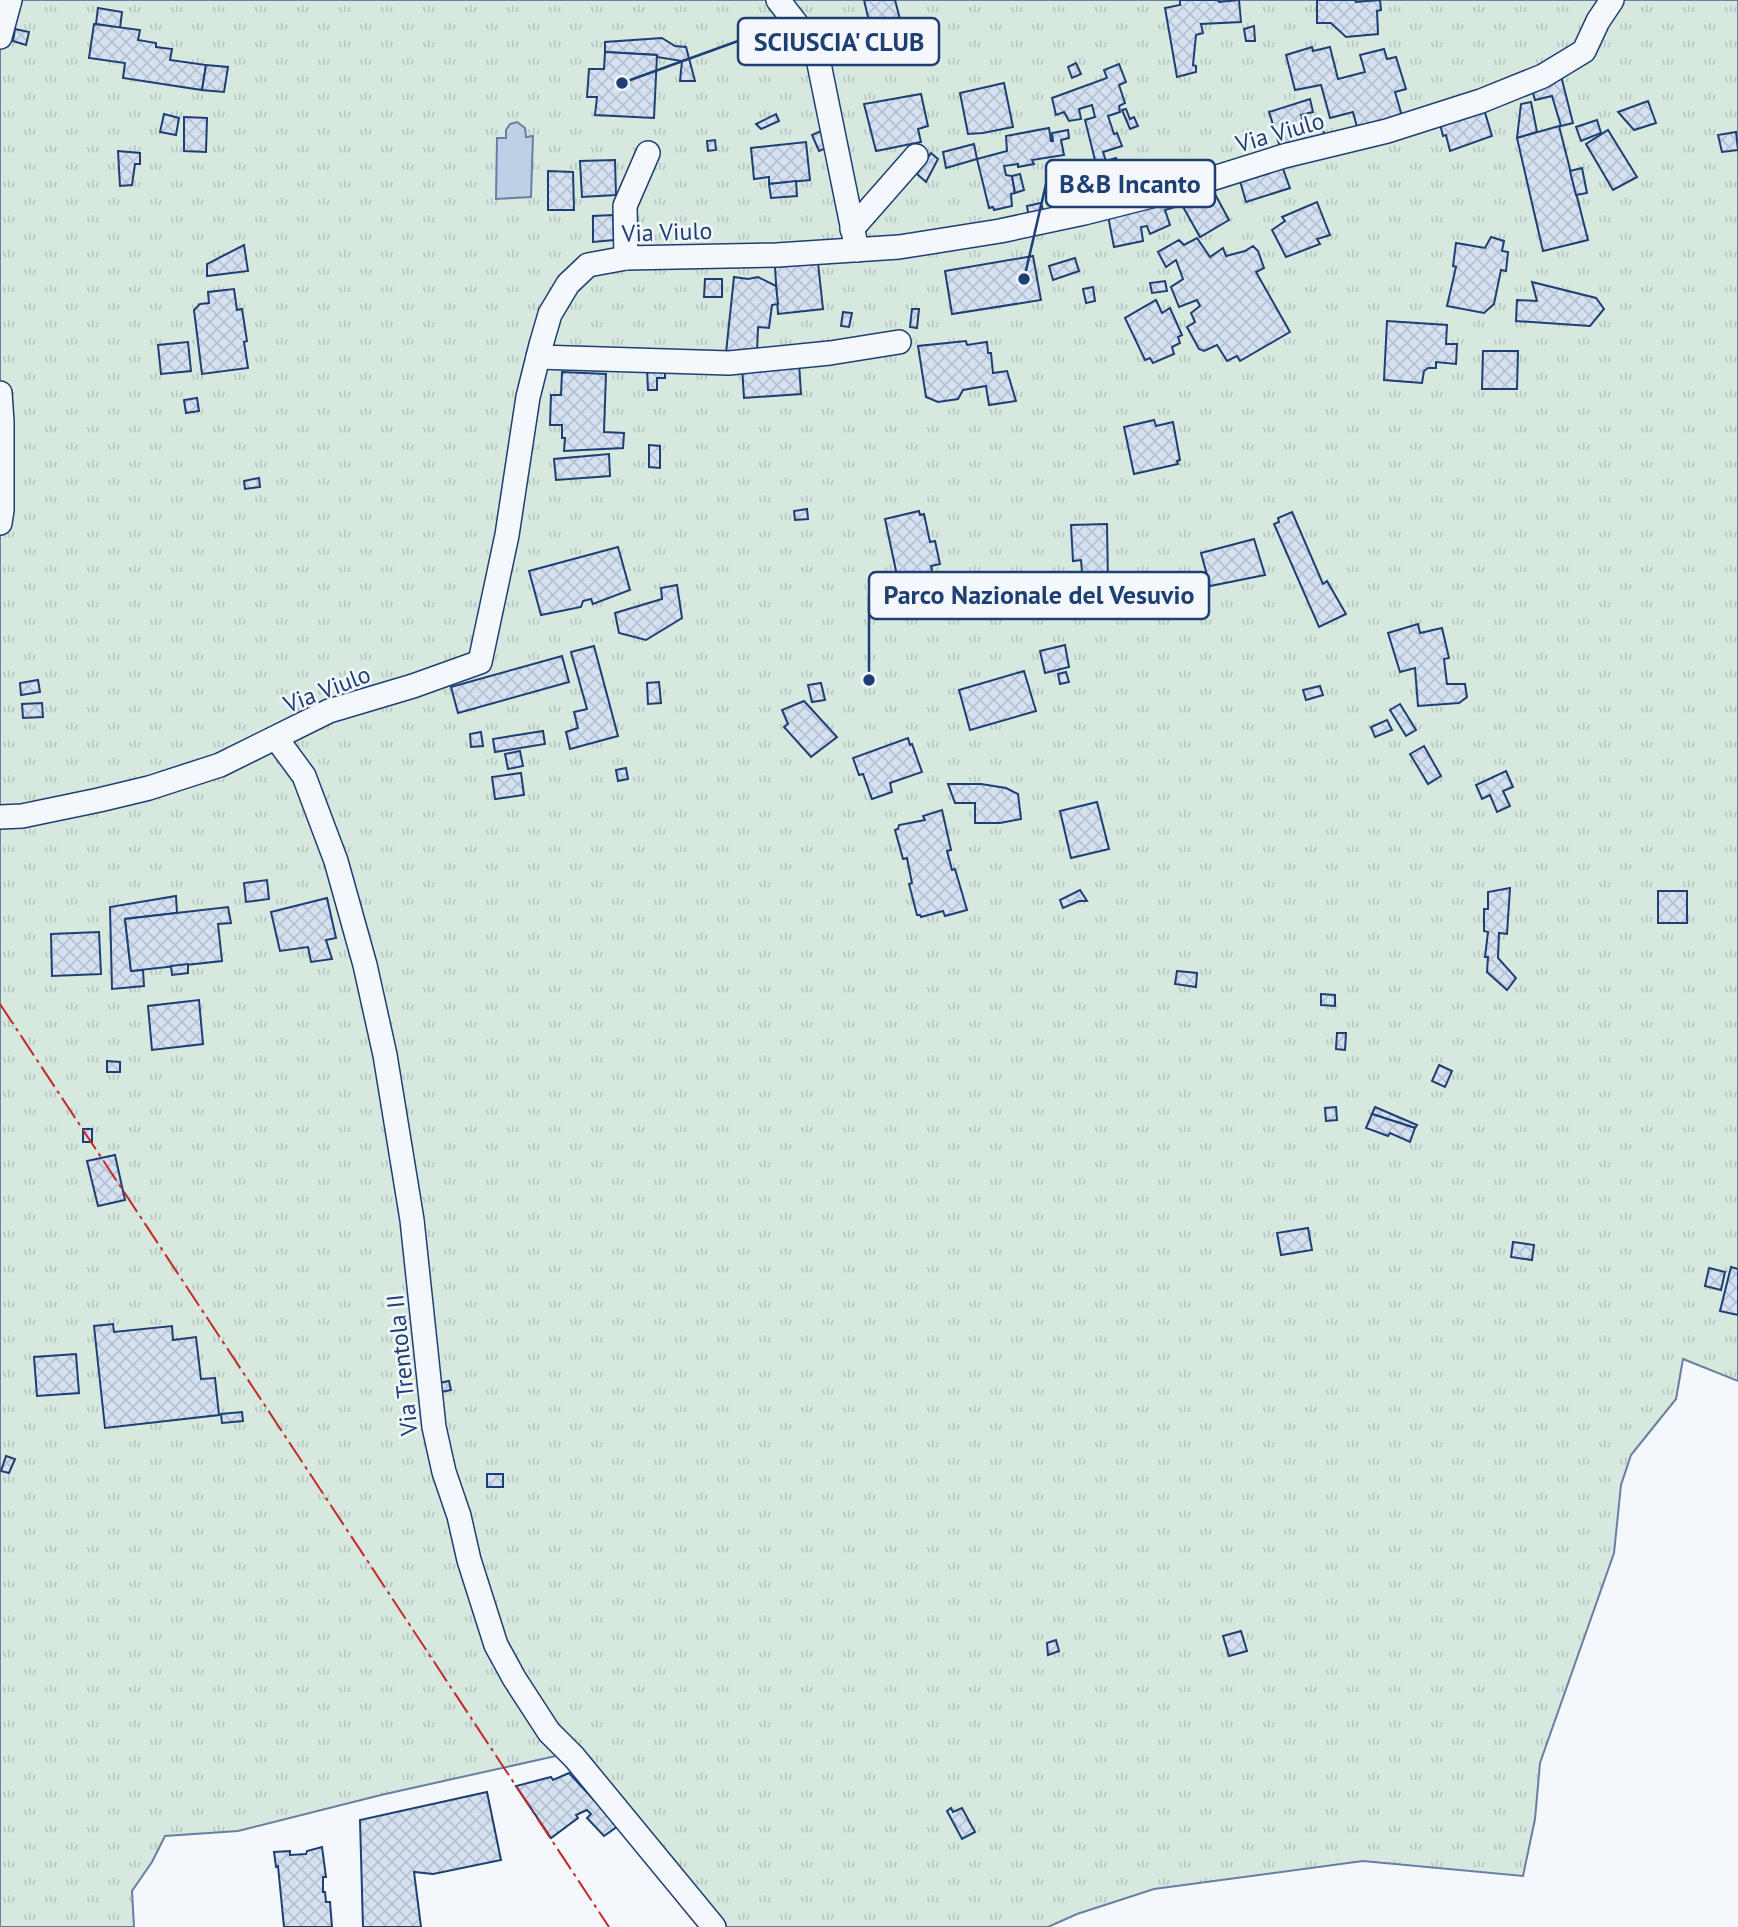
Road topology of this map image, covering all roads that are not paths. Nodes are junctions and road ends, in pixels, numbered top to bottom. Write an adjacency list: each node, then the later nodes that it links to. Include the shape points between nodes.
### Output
1 (10, 0): 4 (street)
2 (778, 0): 7 (street, via 816,49)
3 (1612, 0): 7 (street, Via Viulo, via 1584,51 1543,76 1387,131 1284,156 1179,189 1000,232 899,247)
4 (0, 37)
5 (648, 153): 8 (street, via 625,206)
6 (916, 156): 7 (street)
7 (854, 239): 8 (street, Via Viulo, via 777,255)
8 (626, 258): 10 (street, Via Viulo, via 588,265 568,284 550,313)
9 (899, 342): 10 (street, via 729,363)
10 (538, 357): 13 (street, Via Viulo, via 480,662 329,711)
11 (0, 393): 12 (street)
12 (0, 523)
13 (276, 738): 14 (street, Via Viulo, via 220,765 149,788); 15 (street, Via Trentola II, via 308,786 336,861 365,965 386,1055 412,1220 434,1427 496,1645 550,1732)
14 (0, 817)
15 (714, 1927)

